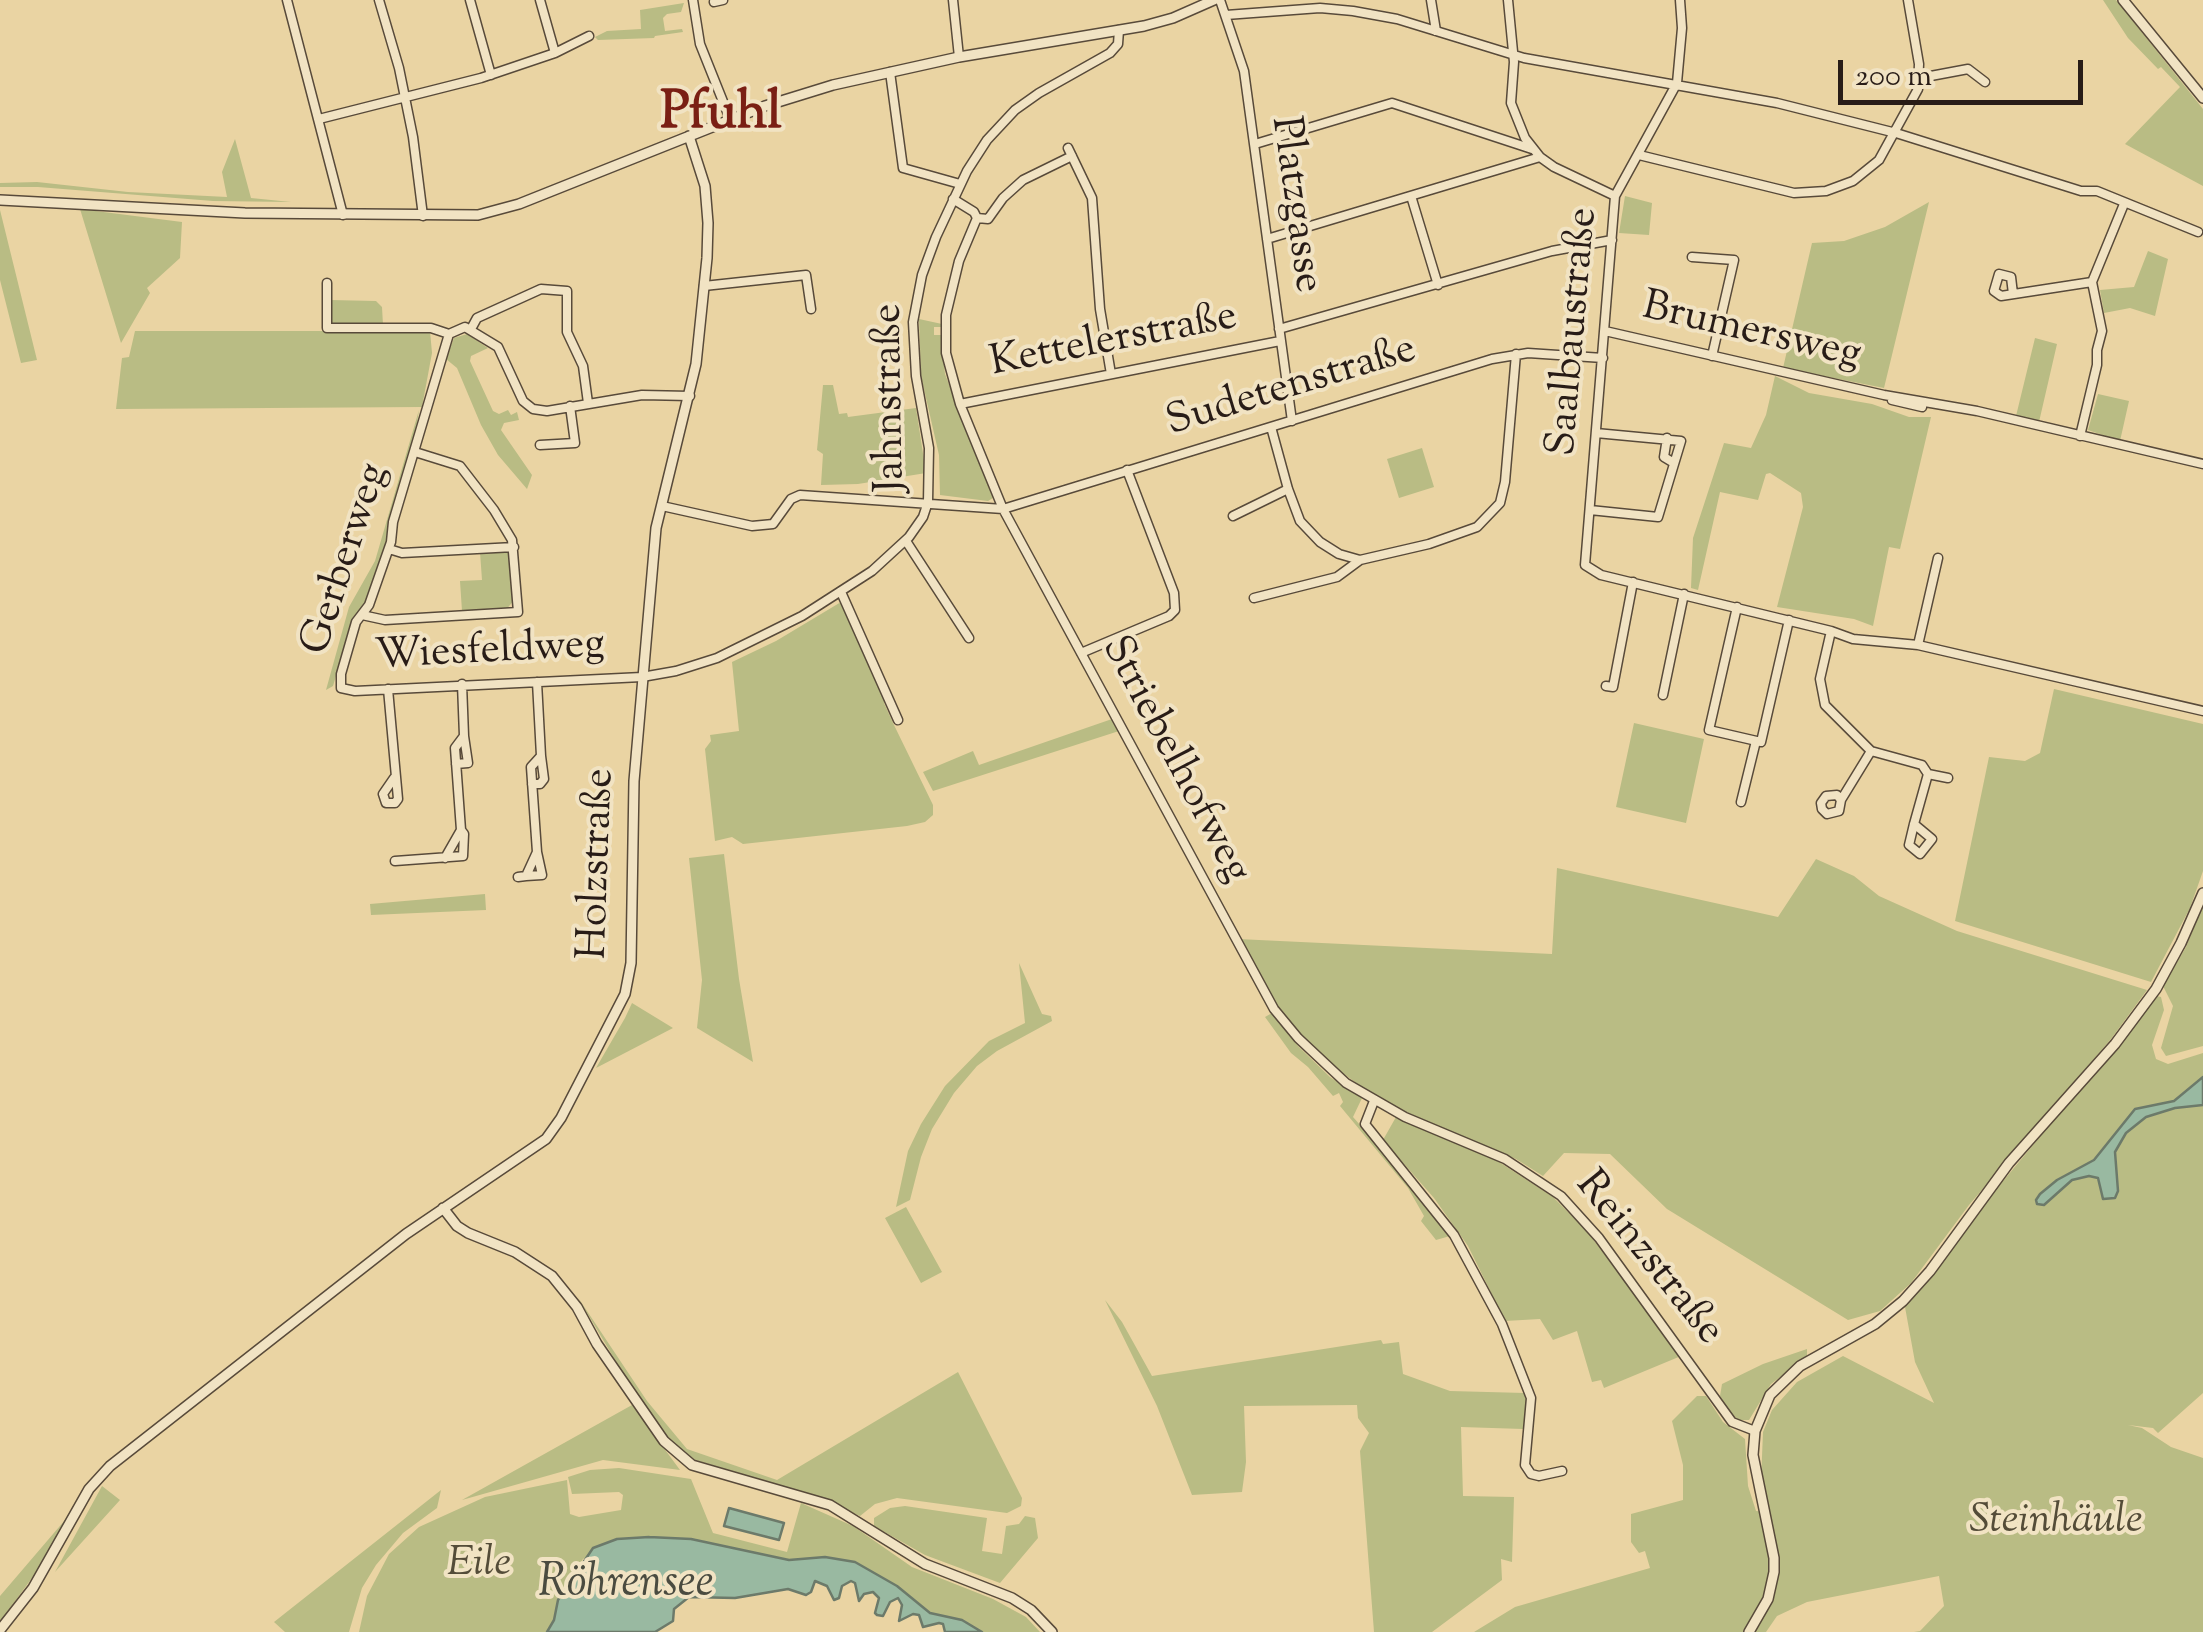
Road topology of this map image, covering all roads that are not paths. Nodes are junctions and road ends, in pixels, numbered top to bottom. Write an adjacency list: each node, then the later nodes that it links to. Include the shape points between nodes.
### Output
1 (287, 0): 27 (street)
2 (379, 0): 25 (street)
3 (470, 0): 21 (street)
4 (540, 0): 17 (street)
5 (693, 0): 28 (street, via 702,52)
6 (953, 0): 19 (street)
7 (1217, 0): 13 (street, Platzgasse); 14 (street)
8 (1432, 0): 15 (street)
9 (1508, 0): 18 (street)
10 (1680, 0): 24 (street, Saalbaustraße)
11 (1908, 0): 22 (street)
12 (2122, 0): 26 (street)
13 (1226, 15): 15 (street, via 1339,9); 31 (street, Platzgasse, via 1243,66)
14 (1119, 30): 19 (street); 35 (street, Jahnstraße, via 1110,53 1015,110 986,140)
15 (1436, 31): 18 (street)
16 (589, 36): 17 (street)
17 (554, 52): 21 (street)
18 (1513, 56): 24 (street); 32 (street, via 1511,104)
19 (959, 57): 20 (street)
20 (890, 72): 28 (street); 35 (street, via 903,168)
21 (491, 75): 25 (street)
22 (1920, 78): 23 (street, via 1968,70); 29 (street)
23 (1984, 82)
24 (1677, 84): 29 (street); 33 (street, Saalbaustraße)
25 (405, 95): 27 (street); 42 (street)
26 (2203, 98)
27 (319, 119): 41 (street)
28 (730, 119): 30 (street)
29 (1896, 134): 33 (street, via 1879,160 1853,181 1814,193); 40 (street, via 2119,197)
30 (689, 136): 42 (street, via 502,210); 51 (street, Holzstraße, via 705,186)
31 (1255, 144): 32 (street, via 1392,103); 45 (street, Platzgasse)
32 (1532, 149): 34 (street)
33 (1640, 154): 37 (street, Saalbaustraße)
34 (1540, 157): 36 (street); 37 (street)
35 (960, 184): 38 (street, Jahnstraße)
36 (1411, 196): 45 (street); 50 (street)
37 (1616, 196): 46 (street, Saalbaustraße)
38 (953, 199): 43 (street); 76 (street, Jahnstraße, via 922,275 913,322 929,448)
39 (0, 200): 41 (street)
40 (2124, 204): 44 (street); 48 (street)
41 (343, 215): 42 (street)
42 (423, 216)
43 (977, 218): 62 (street, via 988,219 1023,180 1070,152 1092,198); 65 (street, Striebelhofweg, via 946,315 946,353)
44 (2198, 232)
45 (1267, 240): 55 (street, Platzgasse)
46 (1612, 240): 50 (street, via 1552,250); 56 (street, Saalbaustraße)
47 (1692, 257): 60 (street, via 1734,260)
48 (2092, 282): 52 (street); 70 (street, via 2098,365)
49 (327, 284): 57 (street, via 327,328 431,328)
50 (1438, 284): 55 (street)
51 (704, 286): 53 (street, via 806,275); 63 (street, Holzstraße)
52 (2013, 294)
53 (811, 309)
54 (471, 329): 57 (street); 64 (street, via 477,318 540,289 566,292 567,332 583,366); 66 (street, via 498,347 528,406)
55 (1279, 329): 58 (street, Platzgasse)
56 (1605, 332): 60 (street, Brumersweg); 61 (street, Saalbaustraße)
57 (448, 334): 72 (street, Gerberweg)
58 (1280, 341): 62 (street, Kettelerstraße); 67 (street, Platzgasse)
59 (1516, 354): 61 (street, Sudetenstraße); 67 (street, Sudetenstraße); 88 (street, via 1504,492 1490,516 1462,534)
60 (1712, 356): 70 (street, Brumersweg, via 1912,407 1936,405)
61 (1603, 358): 69 (street, Saalbaustraße)
62 (1110, 374): 65 (street, Kettelerstraße)
63 (690, 396): 64 (street); 77 (street, Holzstraße)
64 (588, 403): 66 (street)
65 (960, 404): 78 (street, Striebelhofweg)
66 (570, 406): 71 (street, via 574,443)
67 (1292, 421): 68 (street, Sudetenstraße)
68 (1271, 428): 74 (street, Sudetenstraße); 75 (street)
69 (1596, 433): 79 (street, Saalbaustraße); 81 (street, via 1681,441)
70 (2080, 436): 73 (street, Brumersweg)
71 (540, 445)
72 (415, 452): 84 (street, Gerberweg, via 460,466); 85 (street, Gerberweg)
73 (2203, 464)
74 (1126, 470): 78 (street, Sudetenstraße); 100 (street, via 1174,592 1175,610)
75 (1288, 489): 80 (street); 86 (street, via 1300,521)
76 (928, 502): 77 (street, via 800,495 773,524 752,526); 78 (street); 83 (street, Jahnstraße)
77 (662, 506): 101 (street, Holzstraße)
78 (1003, 508): 100 (street, Striebelhofweg)
79 (1590, 510): 81 (street); 90 (street, Saalbaustraße, via 1585,565)
80 (1233, 516)
81 (1658, 517): 82 (street)
82 (1653, 527)
83 (906, 541): 91 (street, Jahnstraße); 98 (street)
84 (514, 547): 85 (street); 95 (street, via 518,612 385,620)
85 (389, 550): 95 (street, Gerberweg)
86 (1339, 554): 88 (street); 89 (street)
87 (1938, 558): 99 (street)
88 (1360, 560): 89 (street)
89 (1344, 570): 93 (street)
90 (1634, 582): 92 (street); 104 (street, via 1613,687)
91 (841, 592): 101 (street, Jahnstraße, via 717,658); 109 (street)
92 (1684, 594): 94 (street); 107 (street)
93 (1254, 598)
94 (1737, 607): 96 (street); 110 (street, via 1709,730)
95 (362, 615): 105 (street, Gerberweg)
96 (1788, 620): 97 (street); 110 (street, via 1761,742)
97 (1831, 631): 99 (street); 111 (street, via 1820,679 1825,705)
98 (969, 638)
99 (1918, 645): 108 (street)
100 (1081, 652): 123 (street, Striebelhofweg, via 1251,970)
101 (642, 677): 102 (street, Wiesfeldweg); 125 (street, Holzstraße, via 631,963 624,994 546,1139)
102 (537, 682): 103 (street, Wiesfeldweg); 119 (street, via 541,756 531,766)
103 (462, 684): 106 (street, Wiesfeldweg); 118 (street, via 464,736 455,748)
104 (1606, 686)
105 (342, 688): 106 (street, Wiesfeldweg)
106 (388, 689): 113 (street)
107 (1663, 696)
108 (2203, 711)
109 (898, 720)
110 (1756, 741): 116 (street)
111 (1871, 751): 112 (street, via 1922,765); 115 (street)
112 (1928, 774): 114 (street); 117 (street)
113 (394, 778)
114 (1948, 778)
115 (1841, 800)
116 (1741, 802)
117 (1914, 824)
118 (461, 830): 120 (street); 120 (street, via 465,855)
119 (537, 852): 119 (street, via 522,876 542,875)
120 (445, 858): 121 (street)
121 (395, 861)
122 (2203, 893): 126 (street, via 2136,1017 2009,1163 1930,1271 1875,1324 1783,1380)
123 (1298, 1038): 124 (street, Reinzstraße)
124 (1374, 1101): 126 (street, Reinzstraße, via 1505,1159 1561,1196 1732,1422); 127 (street, via 1365,1124 1454,1235 1506,1334 1531,1398 1525,1464 1539,1476)
125 (443, 1208): 128 (street, Holzstraße, via 110,1466); 129 (street, via 457,1226 552,1276 664,1441 692,1465 830,1506 925,1564 1012,1598)
126 (1754, 1432): 130 (street, via 1774,1572 1768,1599)
127 (1562, 1470)
128 (0, 1630)
129 (1052, 1632)
130 (1748, 1632)

